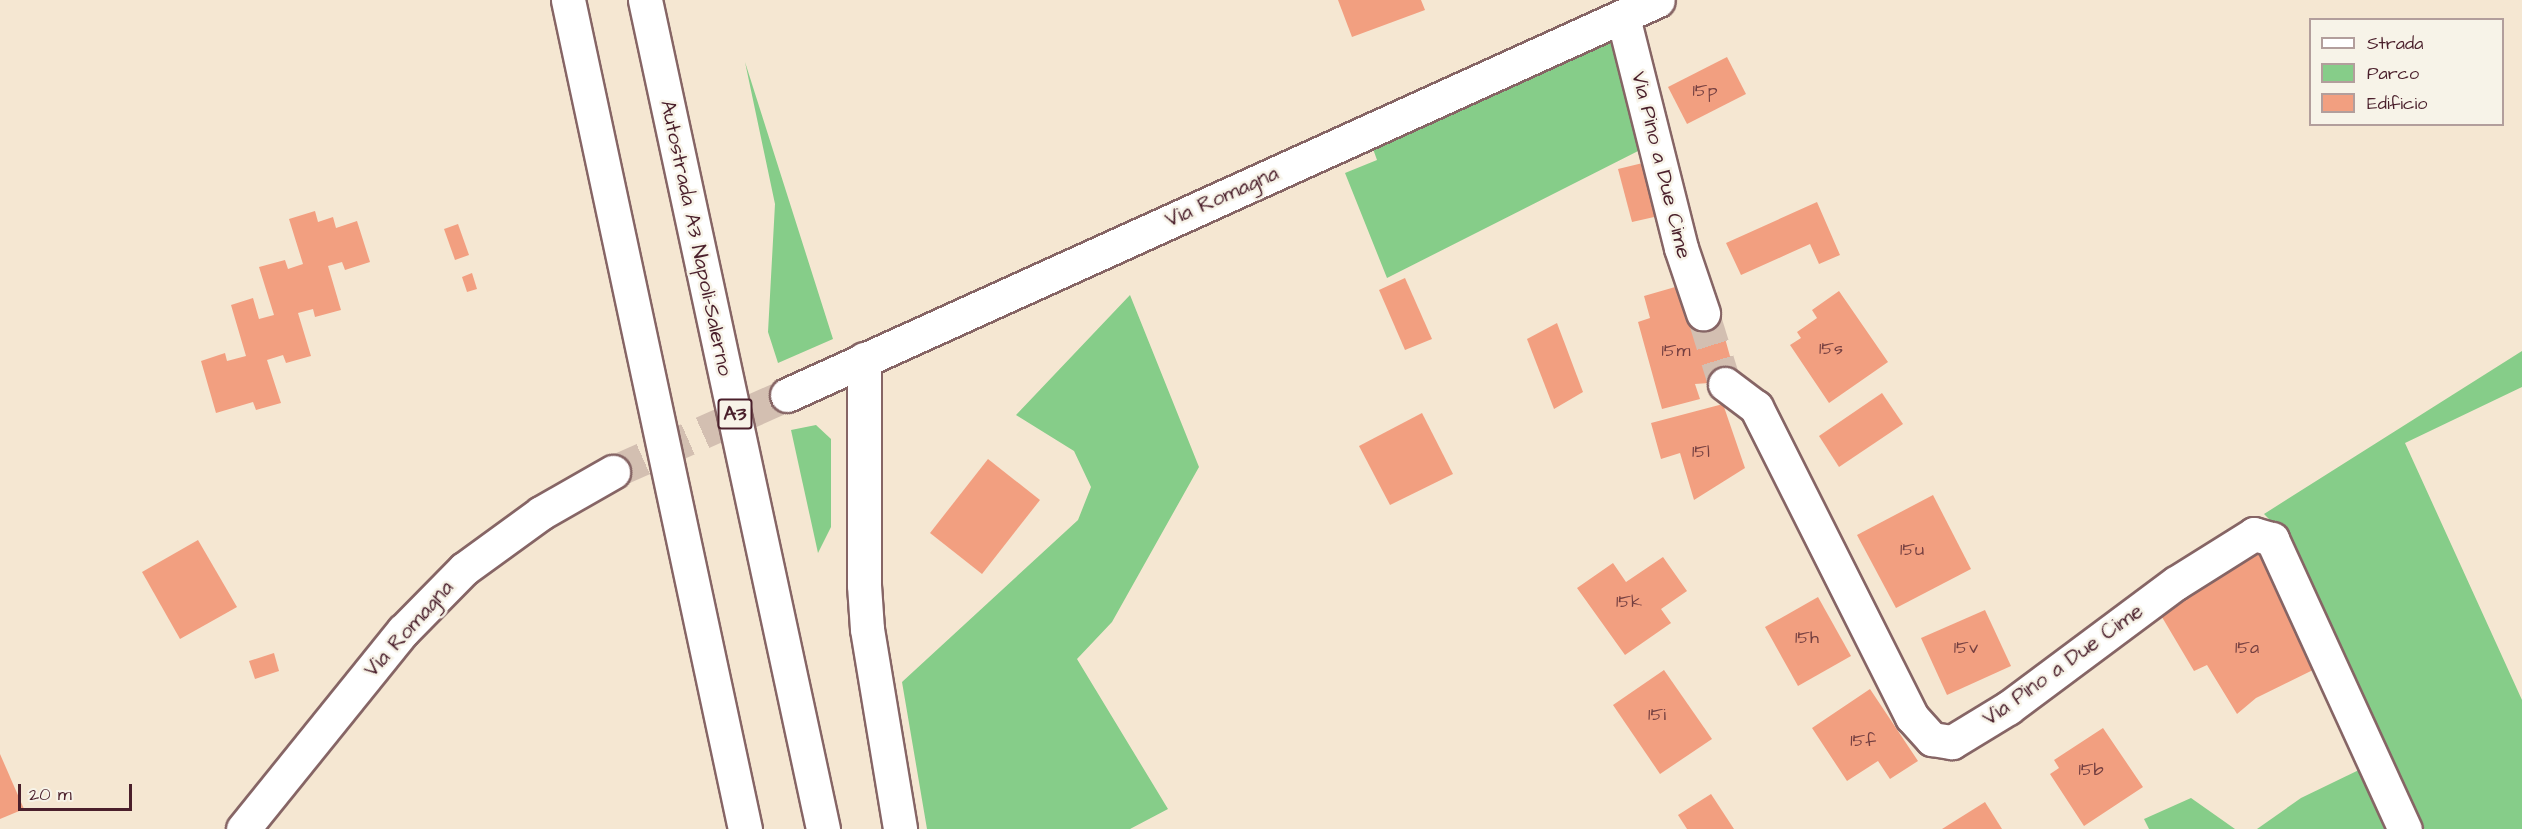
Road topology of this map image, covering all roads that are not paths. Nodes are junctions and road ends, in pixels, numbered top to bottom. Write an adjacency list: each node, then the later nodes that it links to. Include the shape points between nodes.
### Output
1 (568, 0): 11 (main road)
2 (645, 0): 12 (main road, Autostrada A3 Napoli-Salerno / A3)
3 (1658, 0): 4 (main road, Via Romagna)
4 (1623, 16): 5 (main road, Via Pino a Due Cime, via 1681,248); 6 (main road, Via Romagna)
5 (1703, 313)
6 (864, 359): 8 (main road, Via Romagna); 13 (main road, via 864,585)
7 (1725, 384): 14 (main road, Via Pino a Due Cime, via 1756,407 1912,717 1932,739 1952,742 2008,708 2176,583 2254,534 2272,539)
8 (787, 395)
9 (613, 472): 10 (main road, Via Romagna, via 541,513 464,569 403,631)
10 (243, 829)
11 (745, 829)
12 (823, 829)
13 (900, 829)
14 (2405, 829)

